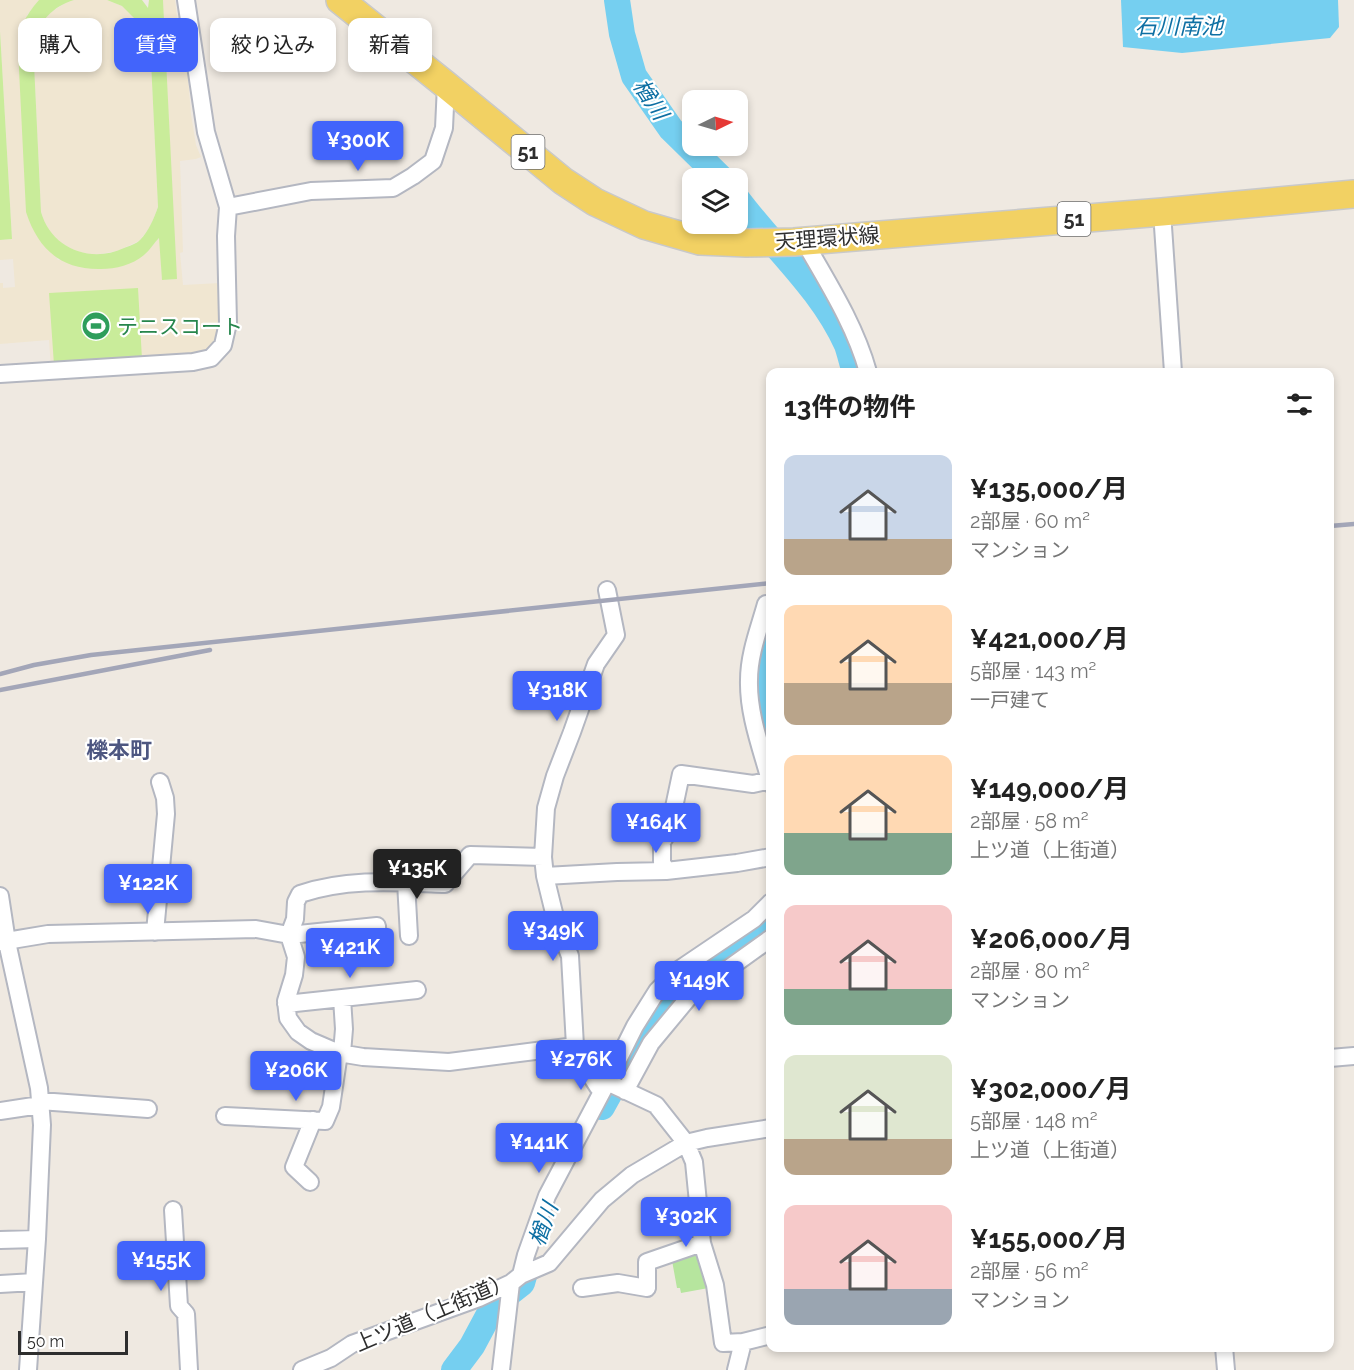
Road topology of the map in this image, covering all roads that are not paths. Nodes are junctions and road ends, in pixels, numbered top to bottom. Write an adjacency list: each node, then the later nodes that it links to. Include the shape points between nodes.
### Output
1 (186, 0): 5 (street, via 206,132)
2 (340, 0): 3 (main road, 天理環状線 / 51)
3 (446, 85): 5 (street, via 444,128 433,161 393,188 310,191); 7 (main road, 天理環状線 / 51, via 563,182 644,225 700,241)
4 (1354, 194): 6 (main road, 天理環状線 / 51)
5 (228, 207): 10 (street, via 228,323 223,345 211,358)
6 (1162, 212): 7 (main road, 天理環状線 / 51); 9 (street)
7 (799, 241): 8 (street, via 833,292)
8 (867, 368)
9 (1173, 368)
10 (0, 374)
11 (607, 590): 16 (street, via 616,635 596,664 555,776 546,808)
12 (766, 604): 13 (street, via 748,681 752,714)
13 (766, 763)
14 (160, 782): 23 (street, via 166,814)
15 (766, 782): 18 (street, via 753,784 681,774 669,831 662,842)
16 (543, 857): 19 (street); 20 (street, via 470,855 445,884)
17 (766, 858): 18 (street)
18 (666, 871): 19 (street)
19 (545, 876): 32 (street, via 570,956)
20 (406, 882): 24 (street, via 347,884 300,894); 25 (street)
21 (0, 896): 26 (street)
22 (766, 907): 36 (street, via 677,971 657,991 635,1026)
23 (155, 932): 24 (street, via 256,929); 26 (street, via 48,934)
24 (289, 935): 28 (street, via 376,926); 31 (street, via 297,957)
25 (409, 936)
26 (4, 942): 37 (street)
27 (766, 942): 36 (street, via 690,996)
28 (378, 946)
29 (417, 990): 30 (street)
30 (342, 998): 31 (street); 33 (street)
31 (286, 1004): 33 (street, via 288,1018 298,1032)
32 (575, 1046): 33 (street, via 449,1062); 36 (street, via 598,1087)
33 (341, 1053): 41 (street, via 331,1107 325,1121)
34 (1354, 1056): 35 (street)
35 (1334, 1058)
36 (614, 1087): 43 (street, via 656,1104); 49 (street, via 547,1196)
37 (40, 1103): 38 (street); 39 (street); 46 (street)
38 (148, 1109)
39 (0, 1111)
40 (225, 1116): 41 (street)
41 (313, 1120): 44 (street, via 294,1167)
42 (766, 1129): 43 (street, 上ツ道（上街道）)
43 (686, 1143): 48 (street, via 694,1162); 49 (street, 上ツ道（上街道）, via 632,1175 602,1200 549,1263)
44 (310, 1182)
45 (173, 1210): 57 (street, via 179,1306 186,1314)
46 (37, 1239): 47 (street); 50 (street)
47 (0, 1240)
48 (702, 1244): 52 (street, via 647,1262 647,1287 618,1283); 54 (street, via 715,1285 723,1343)
49 (516, 1279): 58 (street, 上ツ道（上街道）, via 479,1298 352,1344); 59 (street)
50 (34, 1282): 51 (street); 56 (street)
51 (0, 1284)
52 (582, 1288)
53 (766, 1336): 54 (street)
54 (742, 1342): 60 (street)
55 (1224, 1352): 61 (street)
56 (28, 1370)
57 (189, 1370)
58 (302, 1370)
59 (501, 1370)
60 (736, 1370)
61 (1226, 1370)

